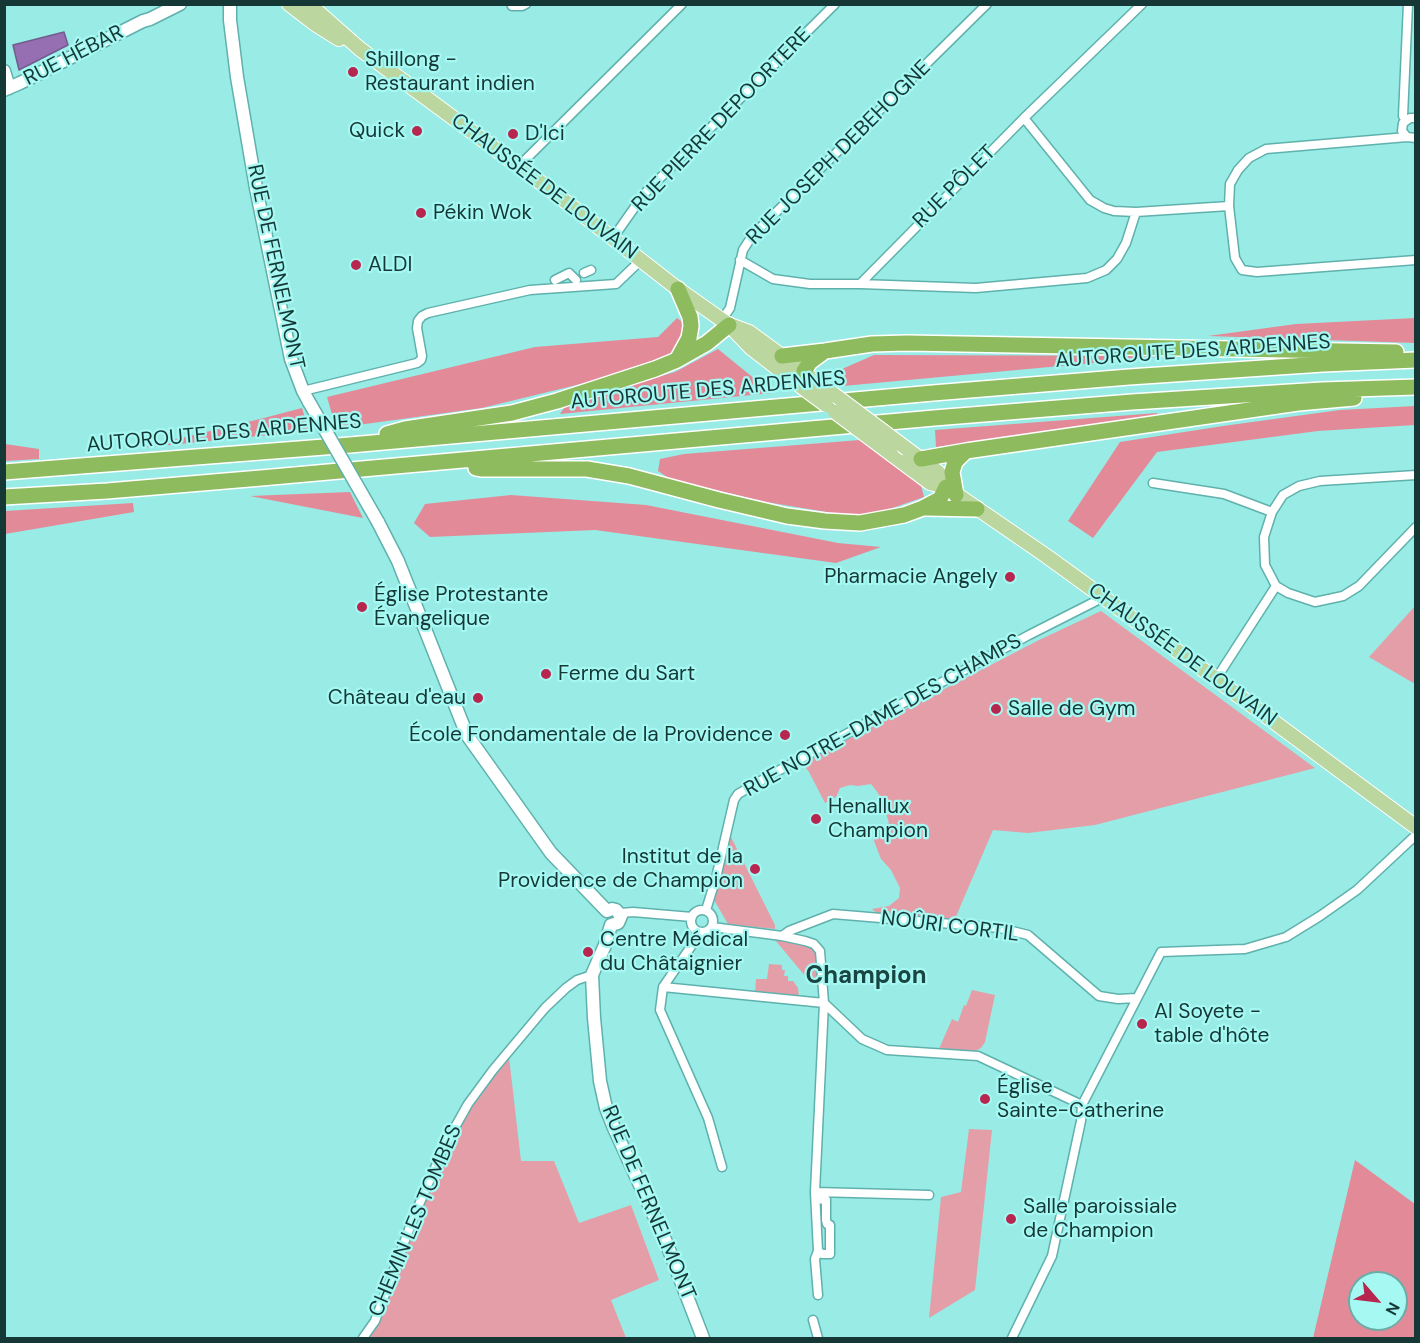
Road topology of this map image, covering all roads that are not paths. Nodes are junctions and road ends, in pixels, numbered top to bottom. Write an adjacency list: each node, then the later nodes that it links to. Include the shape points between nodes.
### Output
1 (224, 4): 14 (street)
2 (231, 4): 14 (street, RUE DE FERNELMONT)
3 (288, 4): 15 (main road, CHAUSSÉE DE LOUVAIN)
4 (299, 4): 15 (street)
5 (510, 4): 6 (street)
6 (526, 4)
7 (682, 4): 21 (street)
8 (835, 4): 24 (street, RUE PIERRE DEPOORTERE, via 644,194)
9 (987, 4): 26 (street, RUE JOSEPH DEBEHOGNE, via 752,236)
10 (1142, 4): 18 (street, RUE PÔLET)
11 (1408, 4): 19 (street, via 1403,116)
12 (173, 6): 17 (street, RUE HÉBAR)
13 (317, 7): 15 (main road, CHAUSSÉE DE LOUVAIN)
14 (230, 20): 39 (street, RUE DE FERNELMONT, via 256,188 291,359)
15 (360, 49): 21 (main road, CHAUSSÉE DE LOUVAIN)
16 (4, 70): 17 (street)
17 (7, 89)
18 (1024, 118): 23 (street, via 1090,200 1114,211); 30 (street, RUE PÔLET)
19 (1411, 119): 20 (street, via 1403,123 1402,131)
20 (1411, 138): 22 (street, via 1266,149 1238,170 1230,184)
21 (519, 166): 24 (main road, CHAUSSÉE DE LOUVAIN)
22 (1229, 206): 23 (street); 27 (street, via 1234,258 1242,270)
23 (1136, 212): 30 (street, via 1117,259 1106,270 1087,278 976,288)
24 (613, 238): 25 (main road, CHAUSSÉE DE LOUVAIN)
25 (641, 260): 31 (main road, CHAUSSÉE DE LOUVAIN); 39 (street, via 616,284 530,290 428,313 418,321 422,356 417,363)
26 (740, 260): 30 (street, via 773,279); 32 (street, RUE JOSEPH DEBEHOGNE)
27 (1416, 260)
28 (555, 280): 29 (street, via 569,273)
29 (576, 280)
30 (860, 284)
31 (678, 289): 32 (main road, CHAUSSÉE DE LOUVAIN); 35 (highway, via 691,326)
32 (726, 322): 34 (main road, CHAUSSÉE DE LOUVAIN); 35 (highway, via 707,343); 37 (main road, CHAUSSÉE DE LOUVAIN, via 751,348)
33 (825, 351): 34 (highway); 36 (highway, via 907,343 1394,352); 37 (highway, via 810,362)
34 (782, 356): 37 (main road, CHAUSSÉE DE LOUVAIN)
35 (677, 360): 40 (highway, via 512,413 405,429)
36 (1416, 360): 40 (highway, AUTOROUTE DES ARDENNES, via 1094,379)
37 (806, 379): 42 (main road, CHAUSSÉE DE LOUVAIN, bridge); 43 (main road, CHAUSSÉE DE LOUVAIN, bridge)
38 (1414, 387): 41 (highway, via 1389,395 1298,403); 44 (highway, via 1132,402)
39 (306, 396): 60 (street, RUE DE FERNELMONT, bridge, via 398,561 467,735 551,853)
40 (350, 445): 45 (highway, AUTOROUTE DES ARDENNES)
41 (966, 450): 43 (highway); 48 (highway, via 955,462)
42 (891, 454): 43 (main road); 48 (main road, CHAUSSÉE DE LOUVAIN, via 930,483)
43 (921, 459): 48 (main road, CHAUSSÉE DE LOUVAIN, via 938,472)
44 (453, 462): 49 (highway); 50 (highway, via 481,469 587,469 787,516 825,521 860,523)
45 (4, 472)
46 (1416, 475): 52 (street, via 1320,481 1299,486 1283,495)
47 (1153, 483): 52 (street, via 1224,494)
48 (951, 491): 50 (highway); 51 (main road, CHAUSSÉE DE LOUVAIN)
49 (4, 497)
50 (923, 508): 51 (highway)
51 (977, 509): 55 (main road, CHAUSSÉE DE LOUVAIN)
52 (1272, 512): 54 (street, via 1264,537 1265,565)
53 (1416, 527): 54 (street, via 1359,586 1343,596 1315,602)
54 (1276, 586): 56 (street)
55 (1102, 598): 56 (main road, CHAUSSÉE DE LOUVAIN); 59 (street, RUE NOTRE-DAME DES CHAMPS, via 738,794)
56 (1216, 679): 57 (main road, CHAUSSÉE DE LOUVAIN)
57 (1416, 827)
58 (1416, 835): 67 (street, via 1357,890 1286,937 1245,949 1161,952)
59 (706, 910): 61 (street, via 697,911); 62 (street, via 712,915)
60 (614, 912): 61 (street); 65 (street, RUE DE FERNELMONT, via 621,919 611,925)
61 (692, 917): 63 (street, via 694,928)
62 (712, 927): 63 (street); 64 (street)
63 (700, 932): 66 (street)
64 (782, 936): 67 (street, NOÛRI CORTIL, via 833,914 1000,928 1028,935 1099,996); 68 (street, via 805,940 820,951)
65 (592, 975): 76 (street, CHEMIN LES TOMBES, via 577,980 545,1008 468,1104 445,1145 375,1321); 77 (street, RUE DE FERNELMONT, via 600,1081 606,1108 666,1242)
66 (663, 987): 68 (street); 70 (street, via 660,1010 708,1118)
67 (1136, 998): 69 (street)
68 (824, 1003): 69 (street, via 862,1039 887,1050 978,1056); 72 (street)
69 (1082, 1105): 79 (street, via 1052,1256)
70 (722, 1167)
71 (929, 1195): 72 (street)
72 (815, 1196): 73 (street); 73 (street, via 826,1200 826,1220 830,1225 830,1254)
73 (818, 1251): 74 (street)
74 (818, 1295)
75 (813, 1320): 78 (street)
76 (363, 1338)
77 (703, 1338)
78 (818, 1338)
79 (1012, 1338)

